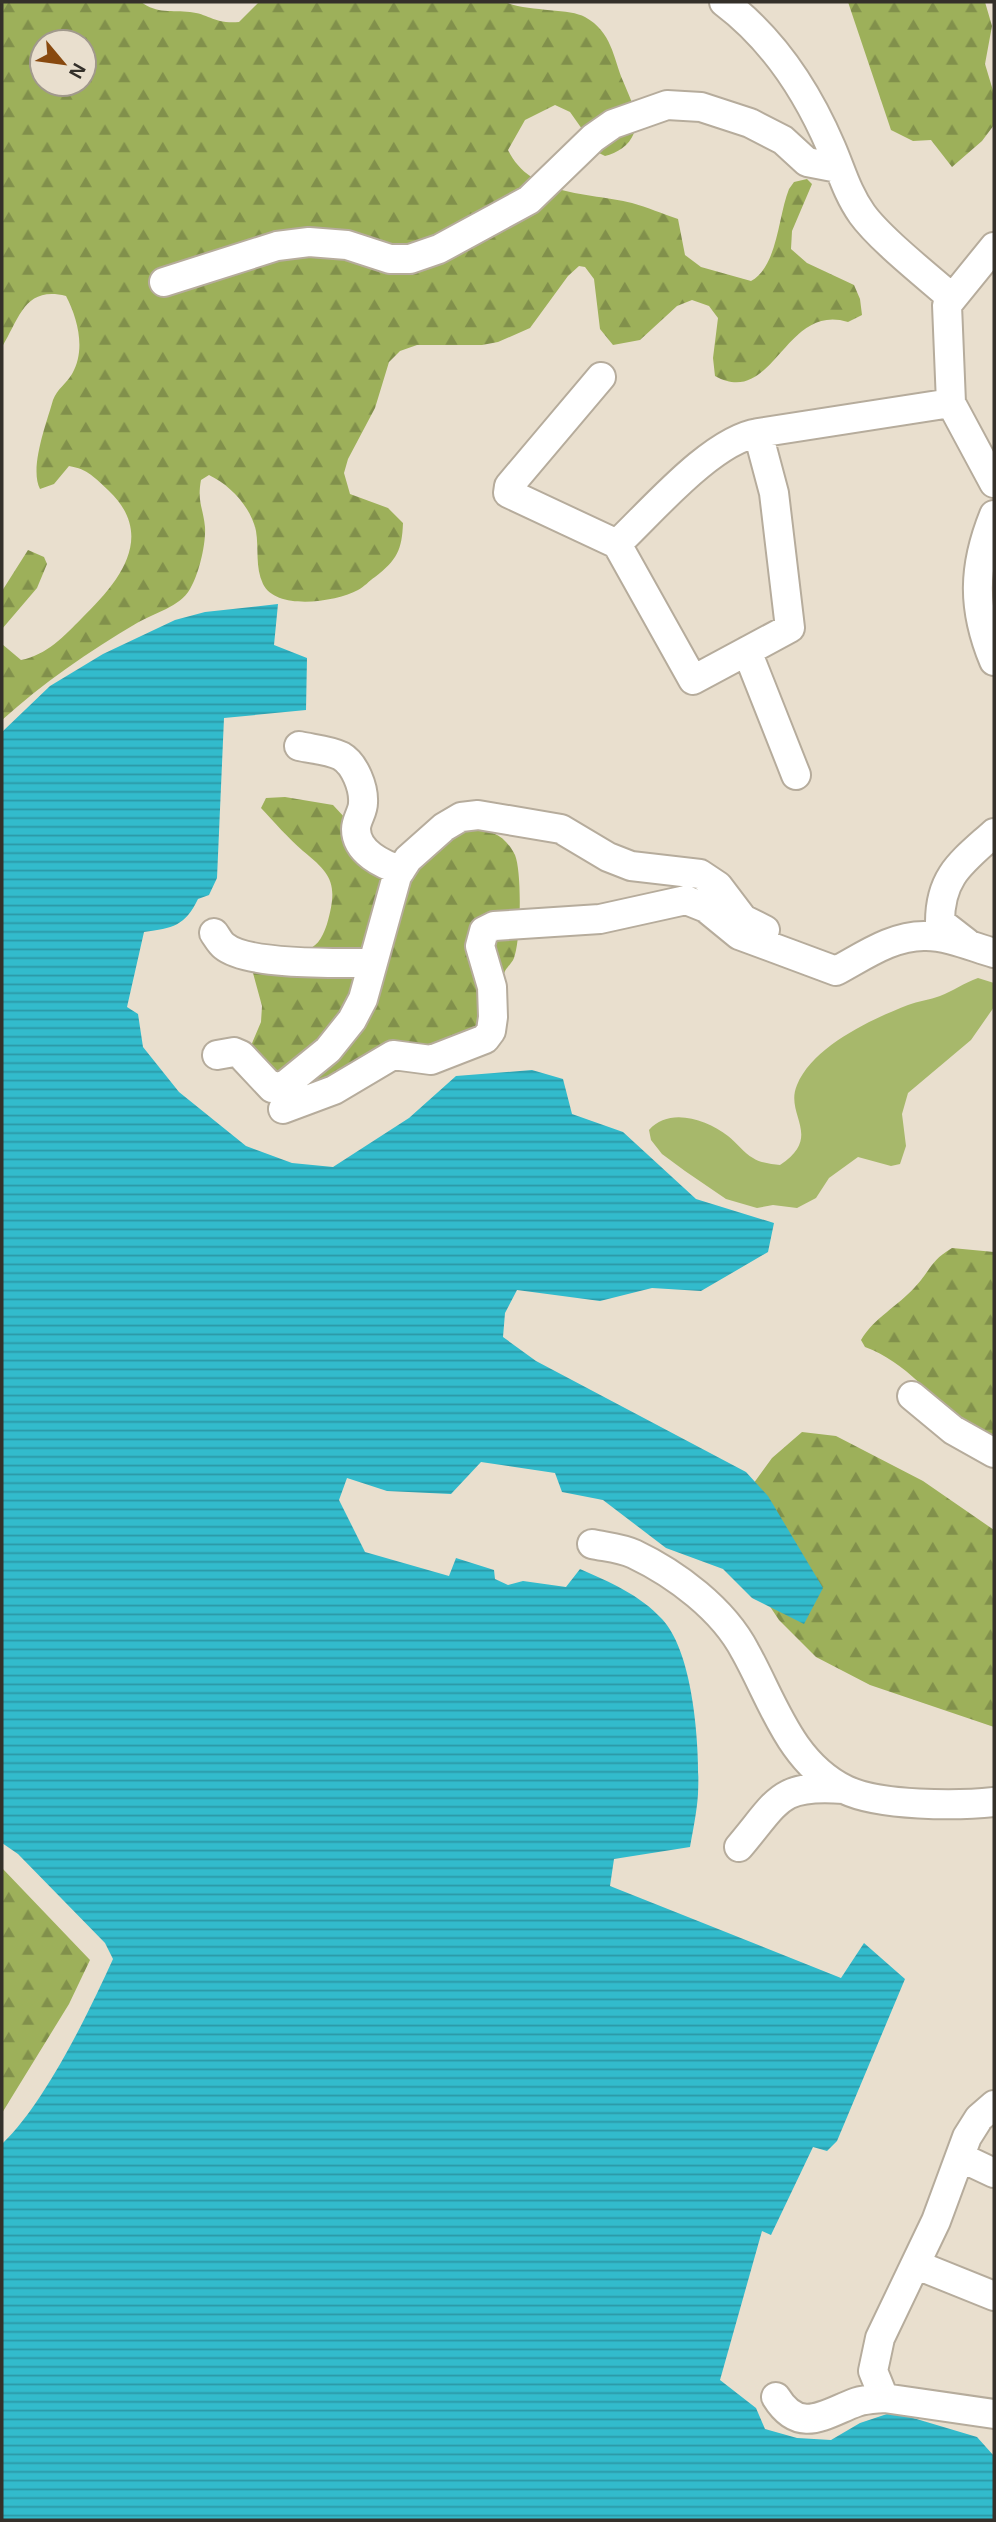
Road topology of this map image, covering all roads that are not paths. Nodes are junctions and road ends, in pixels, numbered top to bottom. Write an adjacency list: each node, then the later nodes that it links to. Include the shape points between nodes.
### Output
1 (724, 2): 2 (street, via 790,71)
2 (838, 168): 4 (street, via 807,162 783,139 750,123 701,107 667,105 613,124 529,200 439,249 410,259 390,259 347,245 309,242 277,246); 5 (street, via 864,217)
3 (994, 247): 5 (street)
4 (164, 282)
5 (952, 298): 7 (street, via 947,305)
6 (601, 377): 11 (street, via 509,486 508,493)
7 (951, 403): 8 (street); 9 (street)
8 (758, 433): 11 (street, via 718,450); 12 (street, via 774,493 790,628)
9 (994, 483)
10 (994, 515): 13 (street, via 983,541 976,580)
11 (617, 544): 12 (street, via 693,680)
12 (747, 651): 15 (street)
13 (994, 661)
14 (299, 746): 17 (street, via 343,757 350,764 358,776 364,805 356,829 359,840 368,853)
15 (796, 775)
16 (994, 833): 19 (street, via 946,883 940,898 940,922)
17 (401, 870): 20 (street, via 424,845 461,817 561,829 631,866 712,880 743,919 786,937); 21 (street)
18 (214, 933): 21 (street, via 225,948 258,957)
19 (982, 950): 20 (street, via 928,935 885,945 836,971)
20 (808, 960): 23 (street, via 739,935 706,908 687,900 600,919 494,926 484,931 480,946 492,987 493,1017 485,1039 431,1060 393,1055 334,1090)
21 (372, 963): 22 (street, via 363,999 341,1037 285,1085 272,1088 265,1084 234,1052)
22 (217, 1055)
23 (283, 1109)
24 (912, 1396): 25 (street, via 953,1430)
25 (994, 1453)
26 (592, 1544): 27 (street, via 632,1553 720,1616 746,1651 798,1750)
27 (844, 1790): 28 (street, via 909,1802); 29 (street, via 816,1787 783,1796)
28 (994, 1802)
29 (739, 1847)
30 (994, 2105): 31 (street, via 974,2125)
31 (960, 2157): 32 (street); 33 (street)
32 (994, 2173)
33 (917, 2265): 34 (street); 36 (street, via 875,2356 876,2384)
34 (994, 2296)
35 (776, 2397): 36 (street, via 791,2413 813,2419 860,2401)
36 (884, 2398): 37 (street)
37 (994, 2414)

